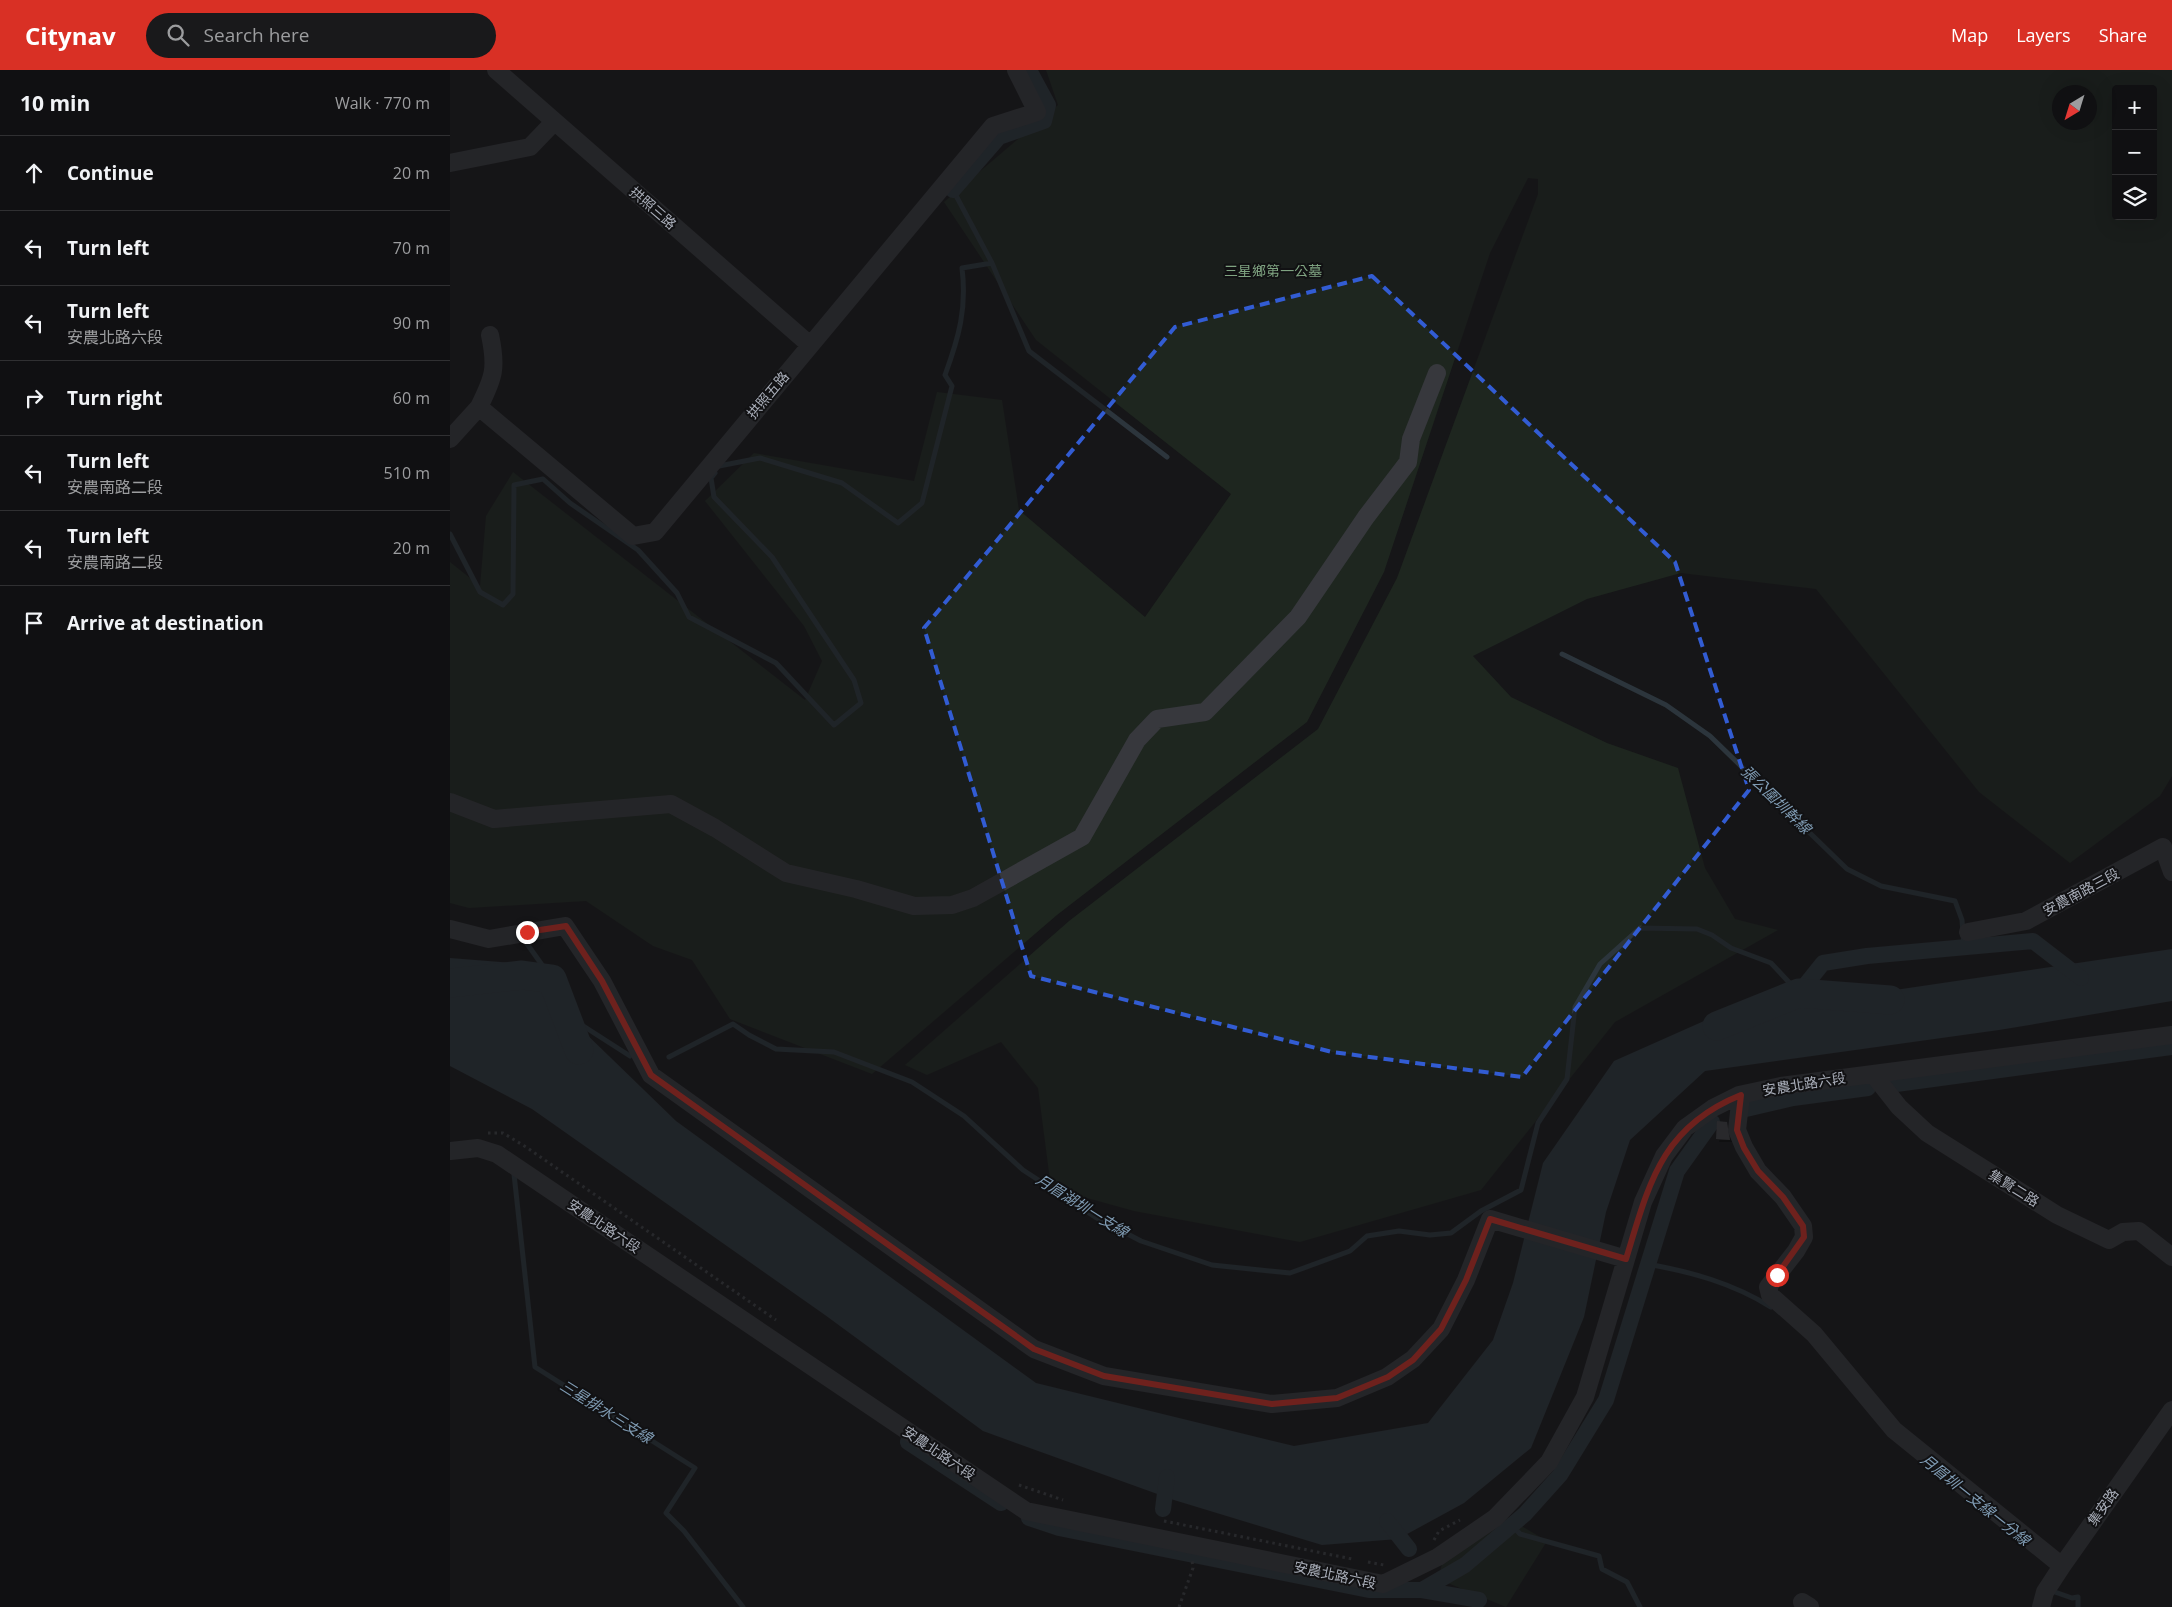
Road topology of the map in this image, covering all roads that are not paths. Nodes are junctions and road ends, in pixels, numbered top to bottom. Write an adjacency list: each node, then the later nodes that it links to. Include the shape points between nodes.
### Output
1 (496, 70): 3 (lane, 拱照三路)
2 (1016, 70): 6 (lane, 拱照五路, via 1037,112 993,126)
3 (554, 122): 4 (lane, via 530,147); 6 (lane, 拱照三路)
4 (450, 163)
5 (490, 334): 8 (lane, via 495,359 492,380)
6 (810, 345): 8 (lane, 拱照五路, via 655,532 634,536)
7 (1437, 373): 10 (lane, via 1411,439 1408,462 1366,516 1298,617 1205,712 1157,719 1137,740 1082,837 973,898 952,905 914,906 786,873 671,804 494,819)
8 (479, 407): 9 (lane)
9 (450, 439)
10 (450, 802)
11 (2172, 872): 13 (lane, 安農南路三段, via 2163,847 2026,921)
12 (450, 929): 19 (lane, via 489,939 566,926 602,981 651,1075 1034,1349 1104,1376 1272,1404 1337,1398 1388,1377 1413,1360 1441,1329 1466,1280 1490,1219)
13 (1968, 932)
14 (2172, 1035): 15 (lane, 安農北路六段)
15 (1873, 1074): 16 (lane, 安農北路六段, via 1781,1086); 18 (lane, 集賢二路, via 1899,1107 1926,1133 2057,1215 2109,1240 2123,1232 2138,1231)
16 (1741, 1095): 19 (lane, 安農北路六段, via 1713,1108 1685,1128 1664,1156 1643,1202); 21 (lane, via 1737,1130 1744,1148 1758,1171 1783,1197 1803,1226 1804,1237 1768,1288 1770,1295 1814,1334 1894,1430)
17 (450, 1151): 19 (lane, 安農北路六段, via 478,1148 497,1154 1026,1511 1383,1584 1438,1557 1495,1518 1549,1462 1585,1397)
18 (2172, 1257)
19 (1626, 1259)
20 (2172, 1410): 21 (lane, 集安路)
21 (2062, 1566): 22 (lane, 集安路, via 2045,1592)
22 (2041, 1607)

